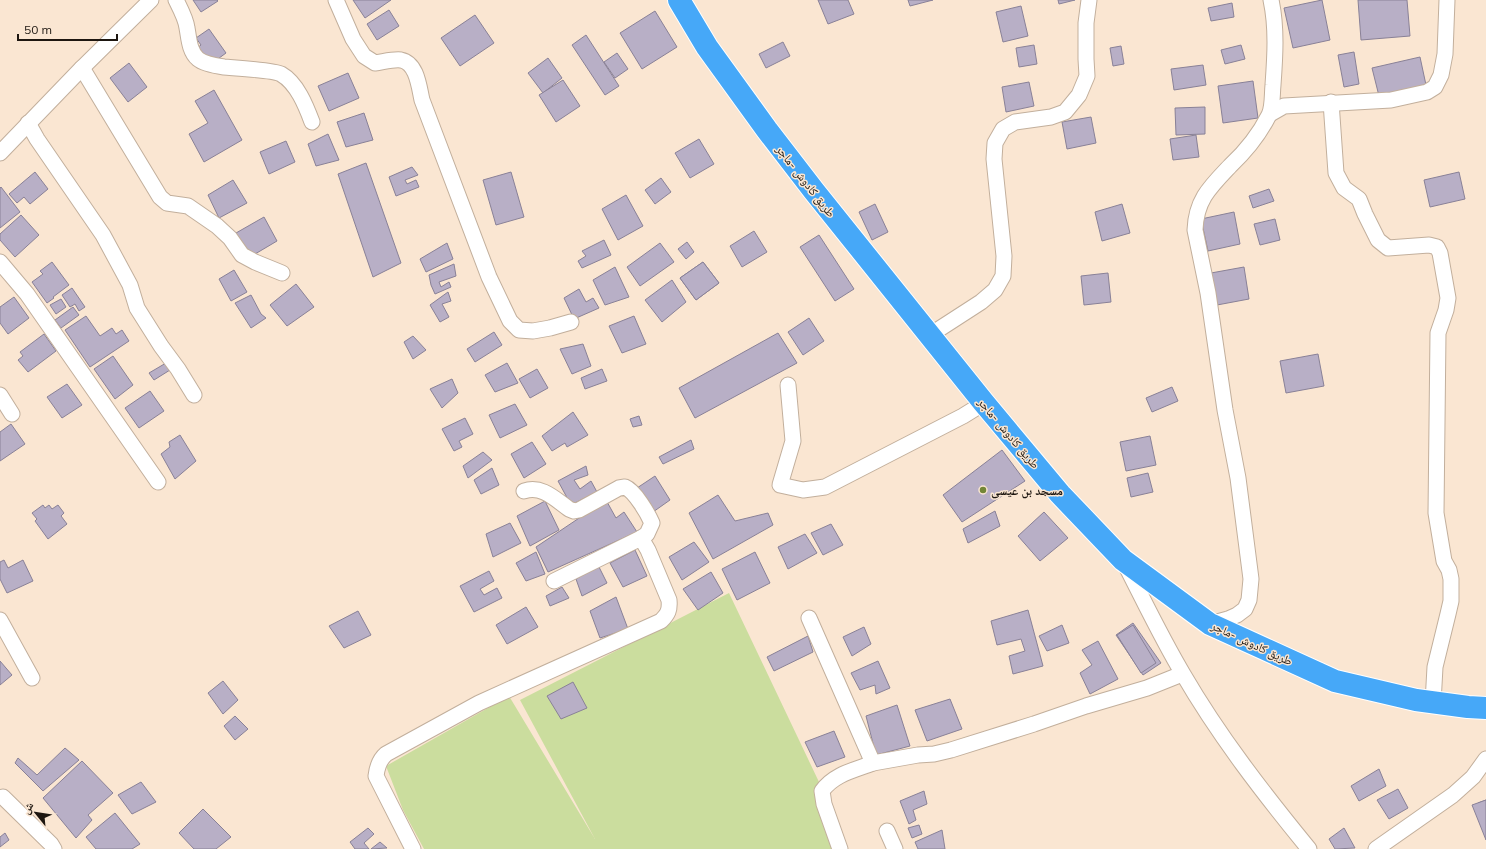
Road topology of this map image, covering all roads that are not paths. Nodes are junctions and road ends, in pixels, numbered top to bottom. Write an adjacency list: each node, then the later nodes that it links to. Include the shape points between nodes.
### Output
1 (151, 0): 8 (street)
2 (176, 0): 11 (street, via 187,27 190,46 199,60 220,66 280,73 289,80 304,102)
3 (336, 0): 16 (street, via 364,56 375,63 401,60 409,64 415,73 422,100 484,262 510,321 519,330 533,331)
4 (679, 0): 17 (highway, طريق كادوش -ماجر, via 707,47 767,130)
5 (1089, 0): 17 (street, via 1086,23 1087,76 1079,95 1065,112 1051,117 1015,122 1003,130 995,143 994,159 1004,256 1003,276 995,290 981,302)
6 (1271, 0): 10 (street, via 1275,37)
7 (1447, 0): 9 (street, via 1445,54 1441,75 1435,86 1427,92 1391,100)
8 (82, 68): 12 (street); 15 (street, via 160,197 167,203 188,206 217,226 230,238 242,255)
9 (1331, 102): 10 (street, via 1284,106); 33 (street, via 1336,173 1340,183 1359,199 1378,240 1388,248 1429,245 1437,247 1448,298 1438,333 1436,513 1444,561 1451,579 1451,601 1435,667)
10 (1270, 114): 30 (street, via 1246,148 1203,197 1195,221 1238,478 1251,579 1249,600 1244,609 1228,619)
11 (312, 122)
12 (28, 123): 13 (street); 20 (street, via 102,235 130,284 137,308)
13 (0, 153)
14 (0, 262): 23 (street, via 27,294)
15 (282, 273)
16 (571, 322)
17 (930, 335): 21 (highway, طريق كادوش -ماجر)
18 (788, 385): 21 (street, via 793,441 780,485 803,490 825,487)
19 (0, 395): 22 (street)
20 (194, 395)
21 (984, 403): 26 (highway, طريق كادوش -ماجر, via 1060,494)
22 (12, 414)
23 (158, 482)
24 (524, 490): 25 (street, via 538,489 574,511 625,487 632,492 652,523 647,534)
25 (641, 538): 27 (street); 40 (street, via 669,600 670,609 667,616 661,621 479,703 381,758 376,776)
26 (1123, 560): 30 (highway, طريق كادوش -ماجر); 31 (street)
27 (554, 581)
28 (809, 618): 36 (street)
29 (0, 620): 32 (street)
30 (1210, 624): 33 (highway, طريق كادوش -ماجر, via 1335,681)
31 (1182, 674): 36 (street, via 1147,688 951,750); 43 (street, via 1258,786)
32 (32, 678)
33 (1433, 702): 34 (highway, طريق كادوش -ماجر)
34 (1486, 708)
35 (1486, 759): 44 (street, via 1473,777 1453,795)
36 (873, 763): 41 (street, via 835,777 822,791)
37 (3, 797): 39 (street)
38 (887, 831): 42 (street)
39 (54, 849)
40 (413, 849)
41 (840, 849)
42 (895, 849)
43 (1309, 849)
44 (1376, 849)

